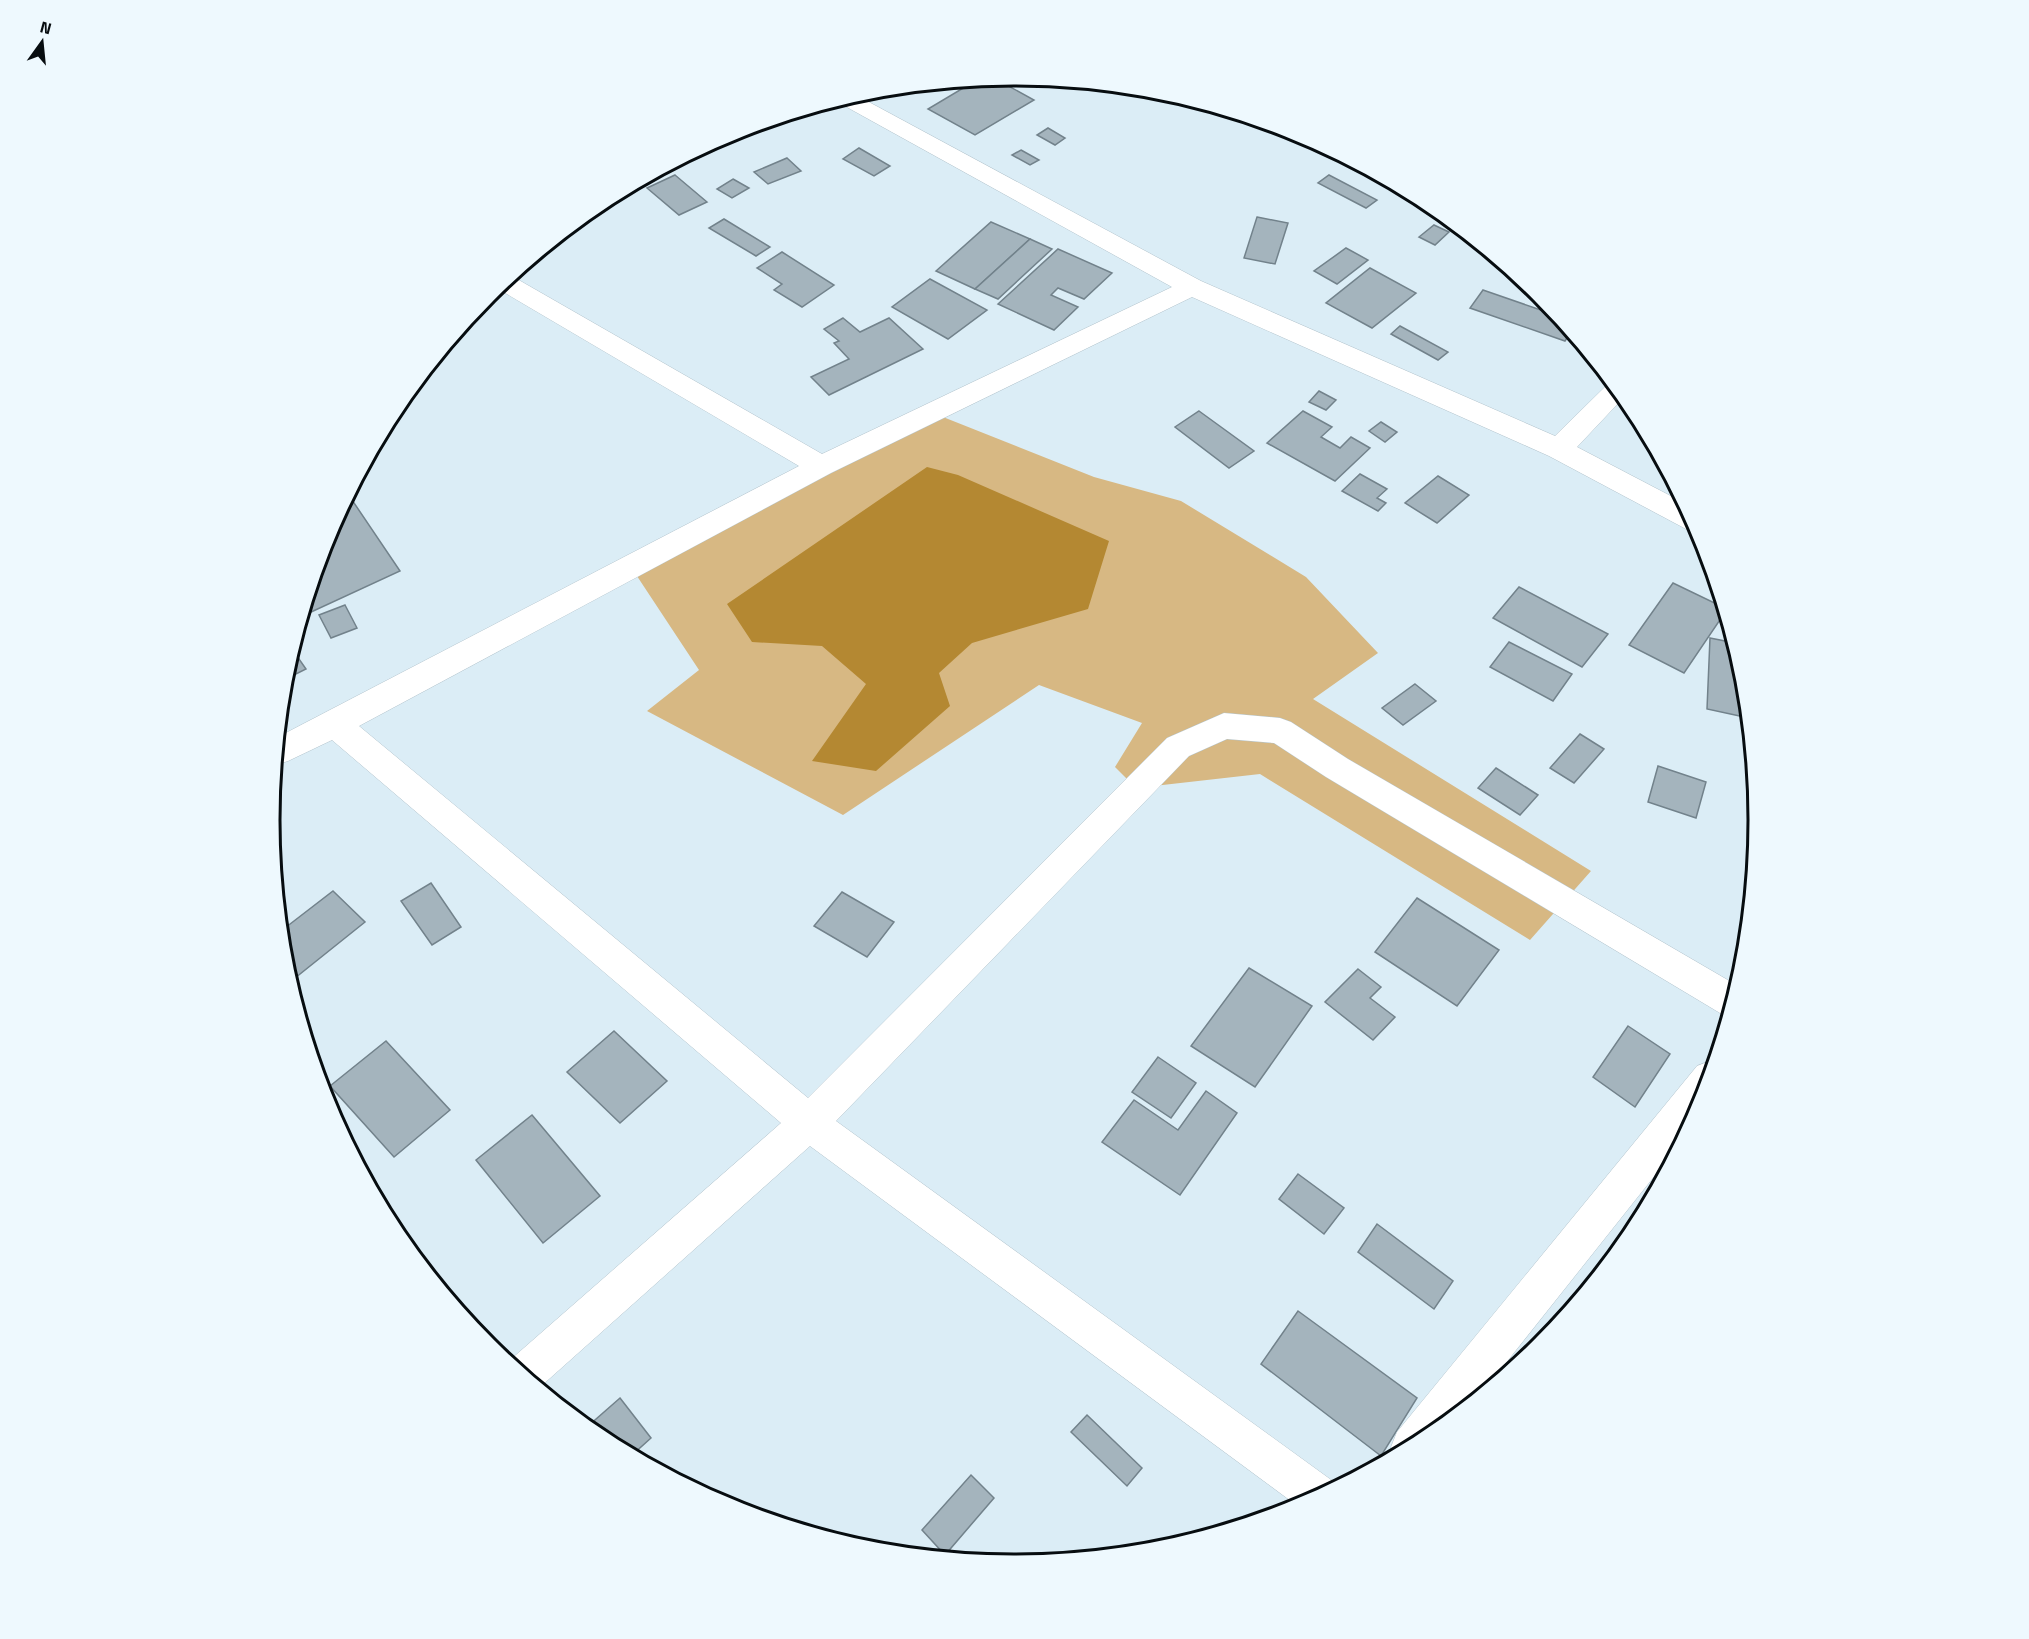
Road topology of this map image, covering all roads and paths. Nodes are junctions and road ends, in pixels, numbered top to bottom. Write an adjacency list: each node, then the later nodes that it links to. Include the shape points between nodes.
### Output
1 (855, 104): 3 (street)
2 (511, 286): 6 (street)
3 (1192, 287): 5 (street); 6 (street)
4 (1612, 394): 5 (street)
5 (1559, 449): 7 (street)
6 (821, 466): 8 (street)
7 (1682, 514)
8 (335, 723): 9 (street); 12 (street)
9 (284, 748)
10 (1726, 998): 12 (street, via 1280,731 1224,726 1178,747)
11 (1694, 1098): 14 (street)
12 (809, 1123): 13 (street); 15 (street)
13 (529, 1369)
14 (1431, 1424)
15 (1311, 1491)

